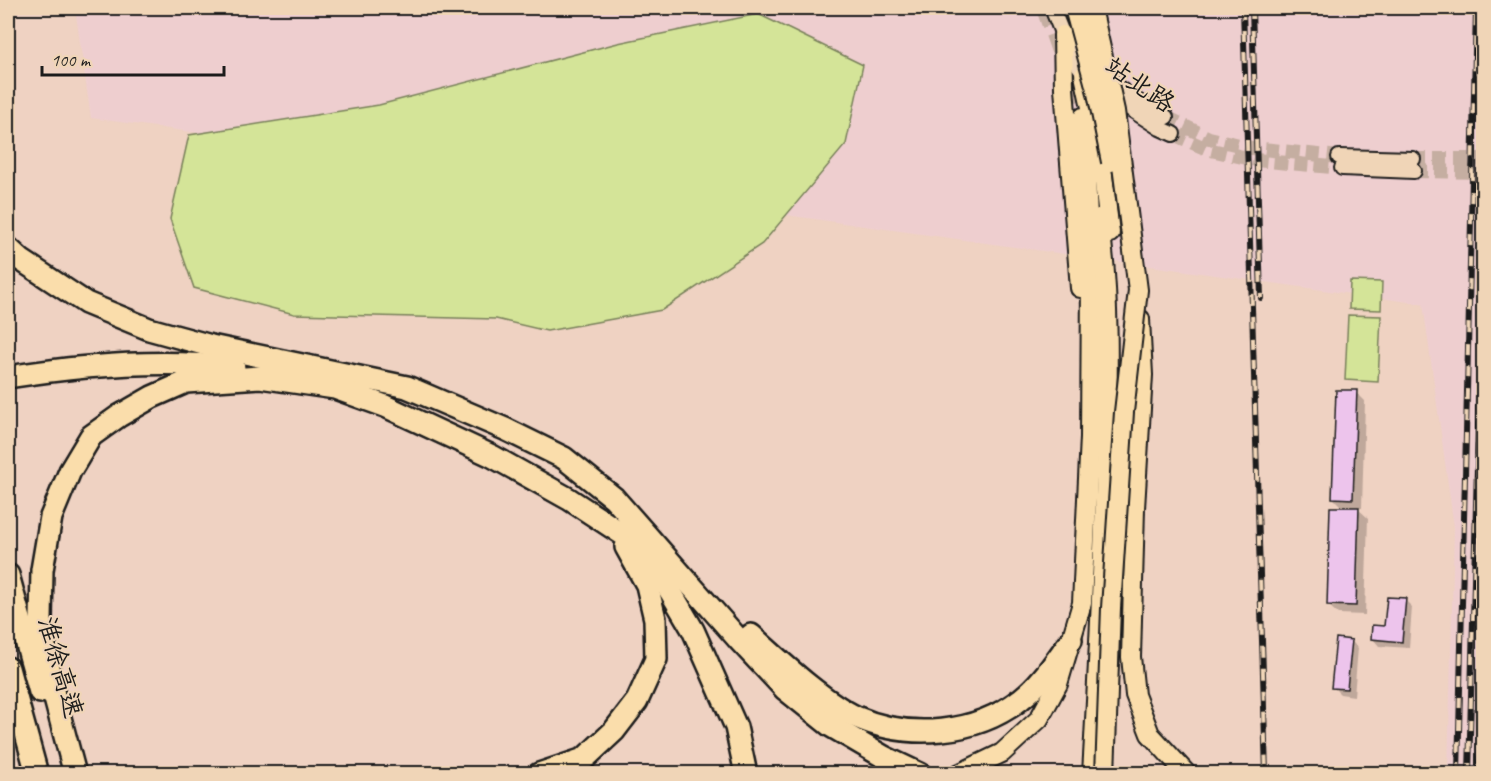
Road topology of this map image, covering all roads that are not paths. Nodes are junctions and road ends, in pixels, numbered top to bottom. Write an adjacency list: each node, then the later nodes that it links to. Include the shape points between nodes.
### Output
1 (1052, 8): 6 (street, 站北路)
2 (1067, 8): 9 (street, 站北路, via 1098,74)
3 (1074, 8): 19 (highway, bridge, via 1114,176 1125,283)
4 (1079, 8): 8 (highway, bridge)
5 (1092, 8): 8 (highway, bridge)
6 (1063, 35): 7 (street, 站北路); 21 (highway, via 1080,276 1080,362)
7 (1084, 75): 10 (street, 站北路, via 1114,99); 20 (highway, via 1100,149 1114,263 1117,341)
8 (1115, 111): 14 (highway, bridge)
9 (1166, 117)
10 (1173, 134)
11 (1341, 162): 12 (street)
12 (1413, 165)
13 (8, 248): 15 (highway, via 86,303 149,329)
14 (1138, 290): 19 (highway, bridge); 40 (highway, bridge, via 1143,375 1131,657 1135,695 1150,734)
15 (296, 363): 16 (highway, via 196,353 107,354); 23 (highway, via 407,387 564,458 614,498)
16 (8, 364)
17 (8, 377): 18 (highway, via 122,364 211,365 251,369)
18 (312, 385): 22 (highway, via 335,388 385,406 492,456); 28 (highway, via 260,378 186,382 152,397 91,436 70,471 51,517 42,570 41,620)
19 (1126, 397): 39 (highway, bridge, via 1111,608)
20 (1107, 413): 21 (highway, via 1105,260 1083,117 1091,276); 38 (highway, via 1102,612)
21 (1090, 437): 26 (highway, via 1082,603)
22 (569, 499): 29 (highway, via 630,539 656,567); 33 (highway, via 615,533 632,554 655,619 656,659 637,701 614,731 584,759)
23 (661, 551): 25 (highway); 29 (highway, via 710,638)
24 (8, 575): 28 (highway, 淮徐高速)
25 (693, 587): 26 (highway, via 730,614 784,664 856,717 916,731 955,729 1021,700); 36 (highway, via 785,689 831,726)
26 (1071, 640): 37 (highway, via 1058,684 1039,719 1002,753)
27 (8, 668): 30 (highway, 淮徐高速)
28 (48, 698): 31 (highway, 淮徐高速); 32 (highway)
29 (741, 723): 34 (highway); 35 (highway)
30 (37, 774)
31 (63, 774)
32 (75, 774)
33 (539, 774)
34 (746, 774)
35 (760, 774)
36 (920, 774)
37 (958, 774)
38 (1092, 774)
39 (1106, 774)
40 (1187, 774)

